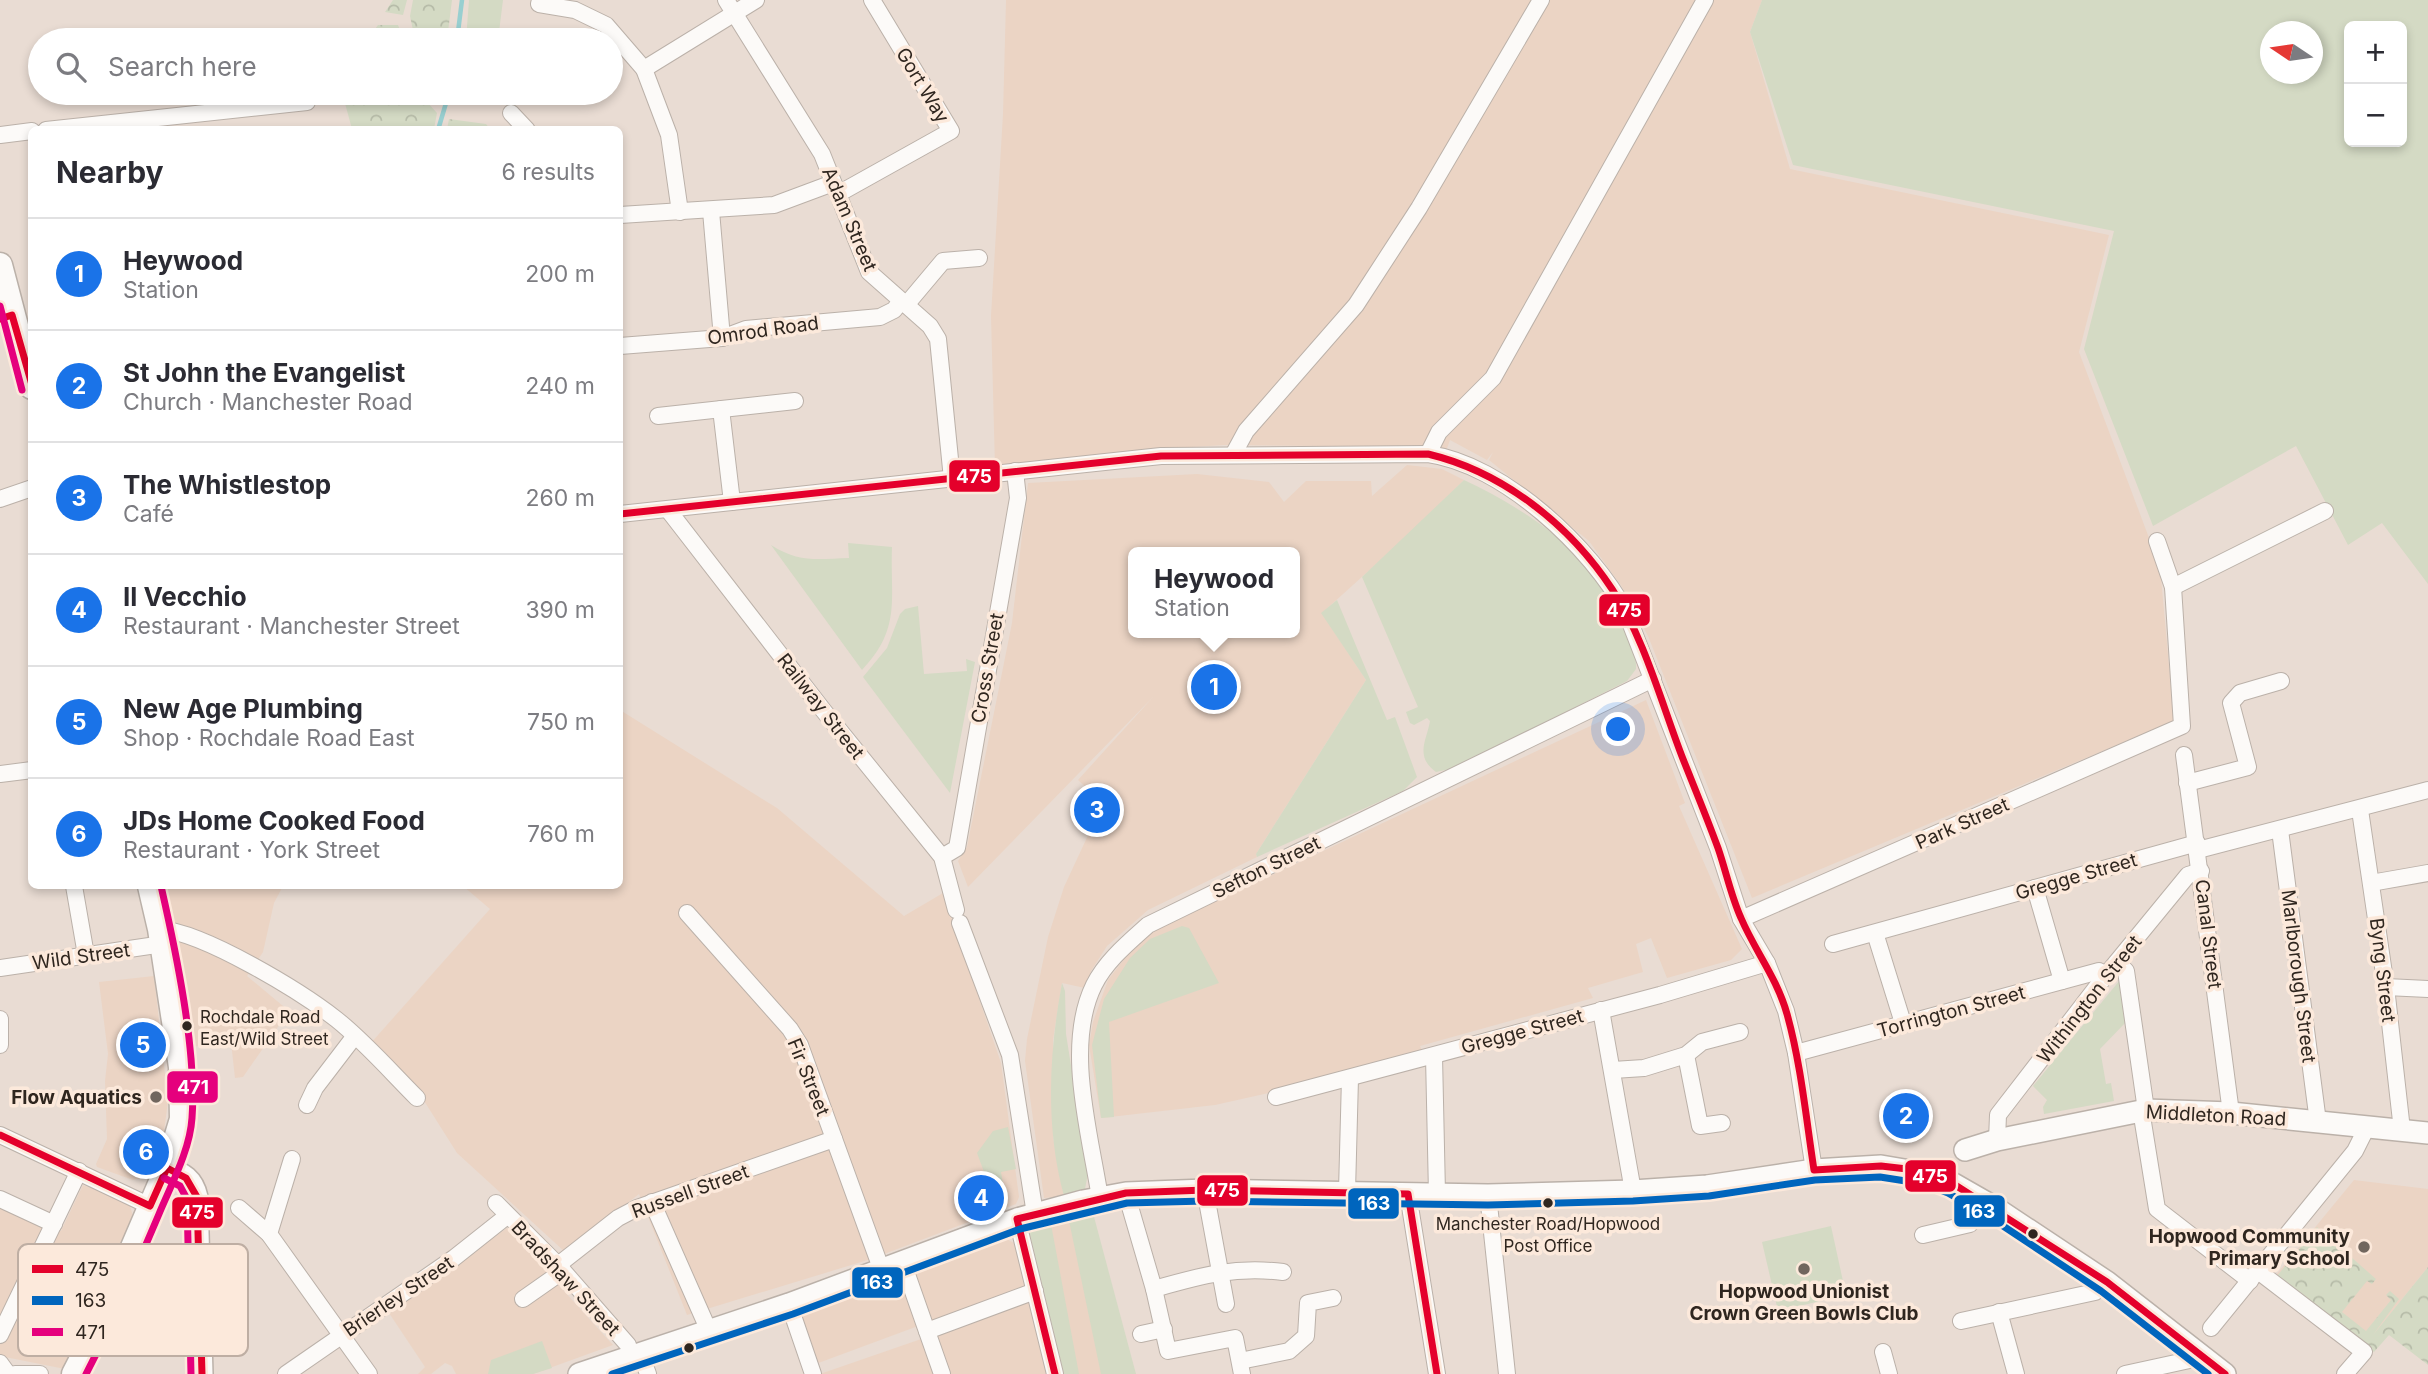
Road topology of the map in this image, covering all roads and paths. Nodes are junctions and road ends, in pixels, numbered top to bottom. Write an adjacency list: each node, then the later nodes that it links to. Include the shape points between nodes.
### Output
1 (756, 0): 6 (street)
2 (872, 0): 17 (street, Gort Way, via 951,131)
3 (1541, 0): 31 (street, via 1419,208 1356,305 1246,431)
4 (1705, 0): 32 (street, via 1493,378 1439,432)
5 (540, 2): 7 (street, via 575,10)
6 (730, 7): 9 (street); 17 (street, Adam Street, via 822,154)
7 (609, 28)
8 (623, 45): 9 (street)
9 (644, 69): 19 (street, via 669,135)
10 (289, 105): 12 (street)
11 (495, 117): 14 (street, via 513,106)
12 (191, 121): 13 (street)
13 (110, 126)
14 (525, 126)
15 (28, 132): 16 (street)
16 (0, 135)
17 (836, 188): 18 (street, via 774,205); 23 (street, Adam Street, via 869,271)
18 (711, 211): 19 (street); 25 (street)
19 (680, 212): 20 (street)
20 (623, 215)
21 (979, 258): 23 (street, Omrod Road, via 943,261)
22 (0, 265): 24 (highway)
23 (903, 303): 25 (street, Omrod Road, via 880,317 746,329); 34 (street, Adam Street, via 938,339)
24 (6, 317): 27 (highway)
25 (722, 338): 26 (street, Omrod Road)
26 (623, 346)
27 (28, 376)
28 (795, 401): 29 (street)
29 (721, 409): 30 (street); 37 (street)
30 (659, 416)
31 (1233, 454): 32 (street); 33 (street, via 1161,456)
32 (1428, 454): 43 (street, via 1467,465 1562,527 1612,586)
33 (1015, 471): 34 (street); 53 (street, Cross Street, via 1018,498 957,848)
34 (952, 479): 37 (street)
35 (28, 489): 36 (street)
36 (0, 499)
37 (732, 502): 38 (street)
38 (669, 511): 40 (street); 53 (street, Railway Street)
39 (2325, 511): 42 (street)
40 (623, 513)
41 (2157, 541): 42 (street)
42 (2173, 587): 61 (street, Park Street, via 2182,726)
43 (1653, 680): 61 (street); 110 (street, Sefton Street, via 1147,925 1116,953 1094,985 1081,1021 1079,1055)
44 (2281, 681): 48 (street, via 2240,692 2231,703 2248,767)
45 (2184, 755): 48 (street, Canal Street)
46 (28, 770): 47 (street)
47 (0, 774)
48 (2188, 783): 52 (street, Canal Street)
49 (2428, 790): 50 (street, Gregge Street)
50 (2360, 810): 51 (street, Gregge Street); 56 (street, Byng Street)
51 (2280, 830): 52 (street, Gregge Street); 89 (street, Marlborough Street)
52 (2198, 846): 54 (street, Canal Street); 57 (street, Gregge Street)
53 (942, 857): 116 (street, Railway Street, via 958,916 1010,1055)
54 (2201, 871): 66 (street, Withington Street, via 2188,875); 88 (street, Canal Street)
55 (2428, 873): 56 (street)
56 (2371, 883): 71 (street, Byng Street)
57 (2035, 888): 62 (street, Gregge Street); 70 (street)
58 (75, 889): 65 (street)
59 (151, 889): 63 (highway)
60 (687, 913): 95 (street, Fir Street, via 790,1029)
61 (1741, 919): 67 (street)
62 (1875, 933): 64 (street, Gregge Street); 75 (street)
63 (161, 937): 65 (street, Wild Street); 77 (street, via 196,937 249,964 336,1019); 99 (highway, via 181,1067 181,1119)
64 (1833, 944)
65 (86, 955): 68 (street, Wild Street)
66 (2118, 962): 69 (street, Withington Street); 87 (street, via 2126,971)
67 (1767, 963): 73 (street, Gregge Street); 79 (street, via 1786,1011)
68 (0, 968)
69 (2106, 975): 70 (street, Torrington Street, via 2099,971); 96 (street, Withington Street, via 1998,1115)
70 (2062, 981): 75 (street, Torrington Street)
71 (2386, 987): 72 (street); 92 (street, Byng Street)
72 (2428, 989)
73 (1601, 1010): 81 (street, Gregge Street); 82 (street)
74 (0, 1019): 78 (street)
75 (1903, 1023): 79 (street, Torrington Street)
76 (1740, 1032): 80 (street, via 1702,1042)
77 (354, 1037): 85 (street); 86 (street)
78 (0, 1045)
79 (1796, 1054): 100 (street)
80 (1686, 1055): 82 (street, via 1644,1068); 90 (street, via 1700,1126)
81 (1434, 1056): 83 (street, Gregge Street); 107 (street)
82 (1614, 1070): 104 (street)
83 (1350, 1078): 84 (street, Gregge Street); 103 (street)
84 (1276, 1097)
85 (417, 1098)
86 (307, 1105)
87 (2143, 1110): 88 (main road, Middleton Road); 96 (main road, Middleton Road); 129 (street, via 2153,1204)
88 (2231, 1113): 89 (main road, Middleton Road)
89 (2318, 1122): 91 (main road, Middleton Road)
90 (1722, 1123)
91 (2367, 1127): 92 (main road, Middleton Road); 129 (street, via 2355,1151)
92 (2402, 1130): 93 (main road, Middleton Road)
93 (2428, 1133)
94 (0, 1135): 101 (street)
95 (834, 1139): 111 (street, Russell Street); 126 (street, Fir Street)
96 (1997, 1140): 97 (main road, Middleton Road)
97 (1965, 1150)
98 (292, 1159): 119 (street)
99 (167, 1168): 114 (highway); 123 (main road, via 191,1181 197,1197)
100 (1814, 1170): 104 (main road, via 1707,1186); 112 (main road, via 1881,1166 1928,1174)
101 (79, 1171): 114 (street); 118 (street)
102 (1205, 1190): 103 (main road); 105 (main road); 127 (street)
103 (1347, 1191): 106 (main road)
104 (1633, 1191): 108 (main road)
105 (1126, 1193): 110 (main road); 131 (street)
106 (1408, 1194): 107 (main road); 166 (street)
107 (1437, 1194): 108 (main road)
108 (1488, 1195): 167 (street)
109 (0, 1199): 118 (street)
110 (1091, 1199): 116 (main road)
111 (652, 1202): 125 (street, Russell Street, via 618,1218); 142 (street)
112 (1985, 1202): 120 (street, via 1970,1224); 130 (main road)
113 (496, 1203): 117 (street, Bradshaw Street)
114 (150, 1206): 122 (highway)
115 (239, 1208): 119 (street)
116 (1031, 1215): 124 (main road); 132 (street, Railway Street)
117 (507, 1216): 125 (street, Bradshaw Street); 144 (street, Brierley Street)
118 (54, 1224): 121 (street)
119 (269, 1234): 144 (street)
120 (1923, 1236)
121 (44, 1244)
122 (134, 1244)
123 (199, 1244)
124 (903, 1263): 126 (main road); 143 (street)
125 (561, 1268): 135 (street, Russell Street); 149 (street, Bradshaw Street)
126 (882, 1270): 136 (main road)
127 (1222, 1270): 128 (street); 131 (street); 137 (street)
128 (1283, 1272)
129 (2254, 1276): 140 (street); 172 (street, via 2364,1352)
130 (2107, 1282): 138 (street, via 2095,1292); 148 (main road)
131 (1154, 1289): 141 (street)
132 (1035, 1291): 143 (street); 165 (street, Railway Street)
133 (18, 1298): 146 (street)
134 (1333, 1298): 153 (street, via 1308,1303 1306,1336 1289,1351)
135 (523, 1299)
136 (789, 1304): 142 (main road); 163 (street)
137 (1226, 1304)
138 (1999, 1312): 139 (street); 169 (street)
139 (1961, 1321)
140 (2211, 1328)
141 (1164, 1329): 145 (street); 153 (street, via 1168,1351 1233,1332)
142 (709, 1331): 149 (main road)
143 (928, 1331): 164 (street)
144 (343, 1334): 159 (street, Brierley Street); 160 (street)
145 (1141, 1334)
146 (0, 1335)
147 (1883, 1352): 168 (street)
148 (2199, 1353): 170 (street, via 2194,1359); 171 (main road)
149 (636, 1354): 161 (main road); 162 (street, Bradshaw Street)
150 (83, 1356): 157 (highway)
151 (202, 1356): 158 (main road)
152 (0, 1363): 154 (street)
153 (1241, 1368)
154 (9, 1374)
155 (15, 1374): 156 (street)
156 (40, 1374)
157 (74, 1374)
158 (202, 1374)
159 (286, 1374)
160 (369, 1374)
161 (579, 1374)
162 (648, 1374)
163 (813, 1374)
164 (942, 1374)
165 (1055, 1374)
166 (1437, 1374)
167 (1507, 1374)
168 (1889, 1374)
169 (2017, 1374)
170 (2125, 1374)
171 (2225, 1374)
172 (2345, 1374)

